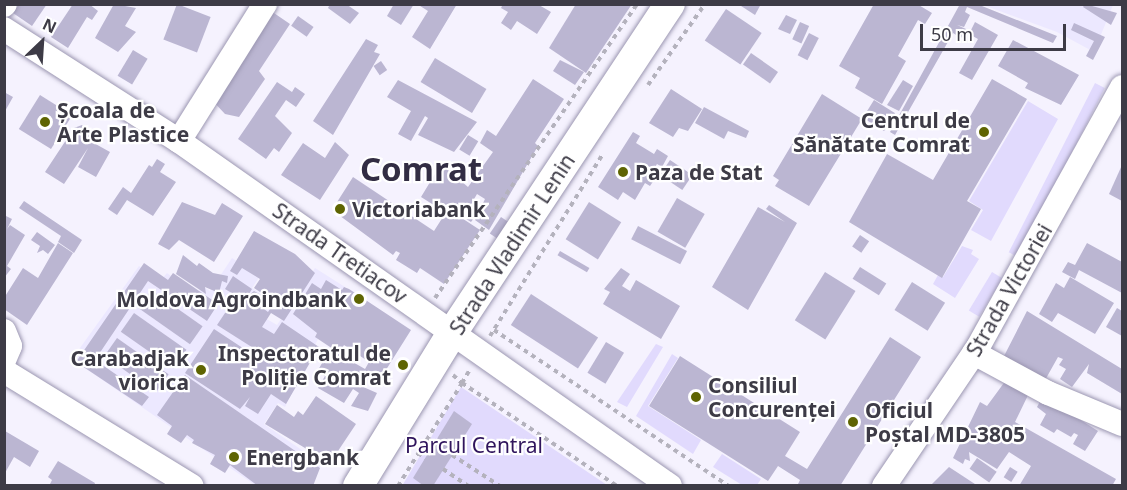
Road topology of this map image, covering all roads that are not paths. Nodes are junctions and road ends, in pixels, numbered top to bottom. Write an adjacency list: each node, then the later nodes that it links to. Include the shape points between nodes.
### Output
1 (265, 4): 5 (street)
2 (670, 4): 7 (main road, Strada Vladimir Lenin)
3 (4, 28): 5 (street, Strada Tretiacov)
4 (1122, 87): 8 (street, Strada Victoriei)
5 (179, 141): 7 (street, Strada Tretiacov)
6 (4, 331): 9 (street, via 10,346)
7 (452, 333): 13 (main road, Strada Vladimir Lenin); 14 (street, Strada Tretiacov)
8 (974, 353): 11 (street, via 1048,393); 15 (street, Strada Victoriei)
9 (4, 360)
10 (4, 371): 12 (street)
11 (1122, 424)
12 (192, 486)
13 (358, 486)
14 (670, 486)
15 (884, 486)

